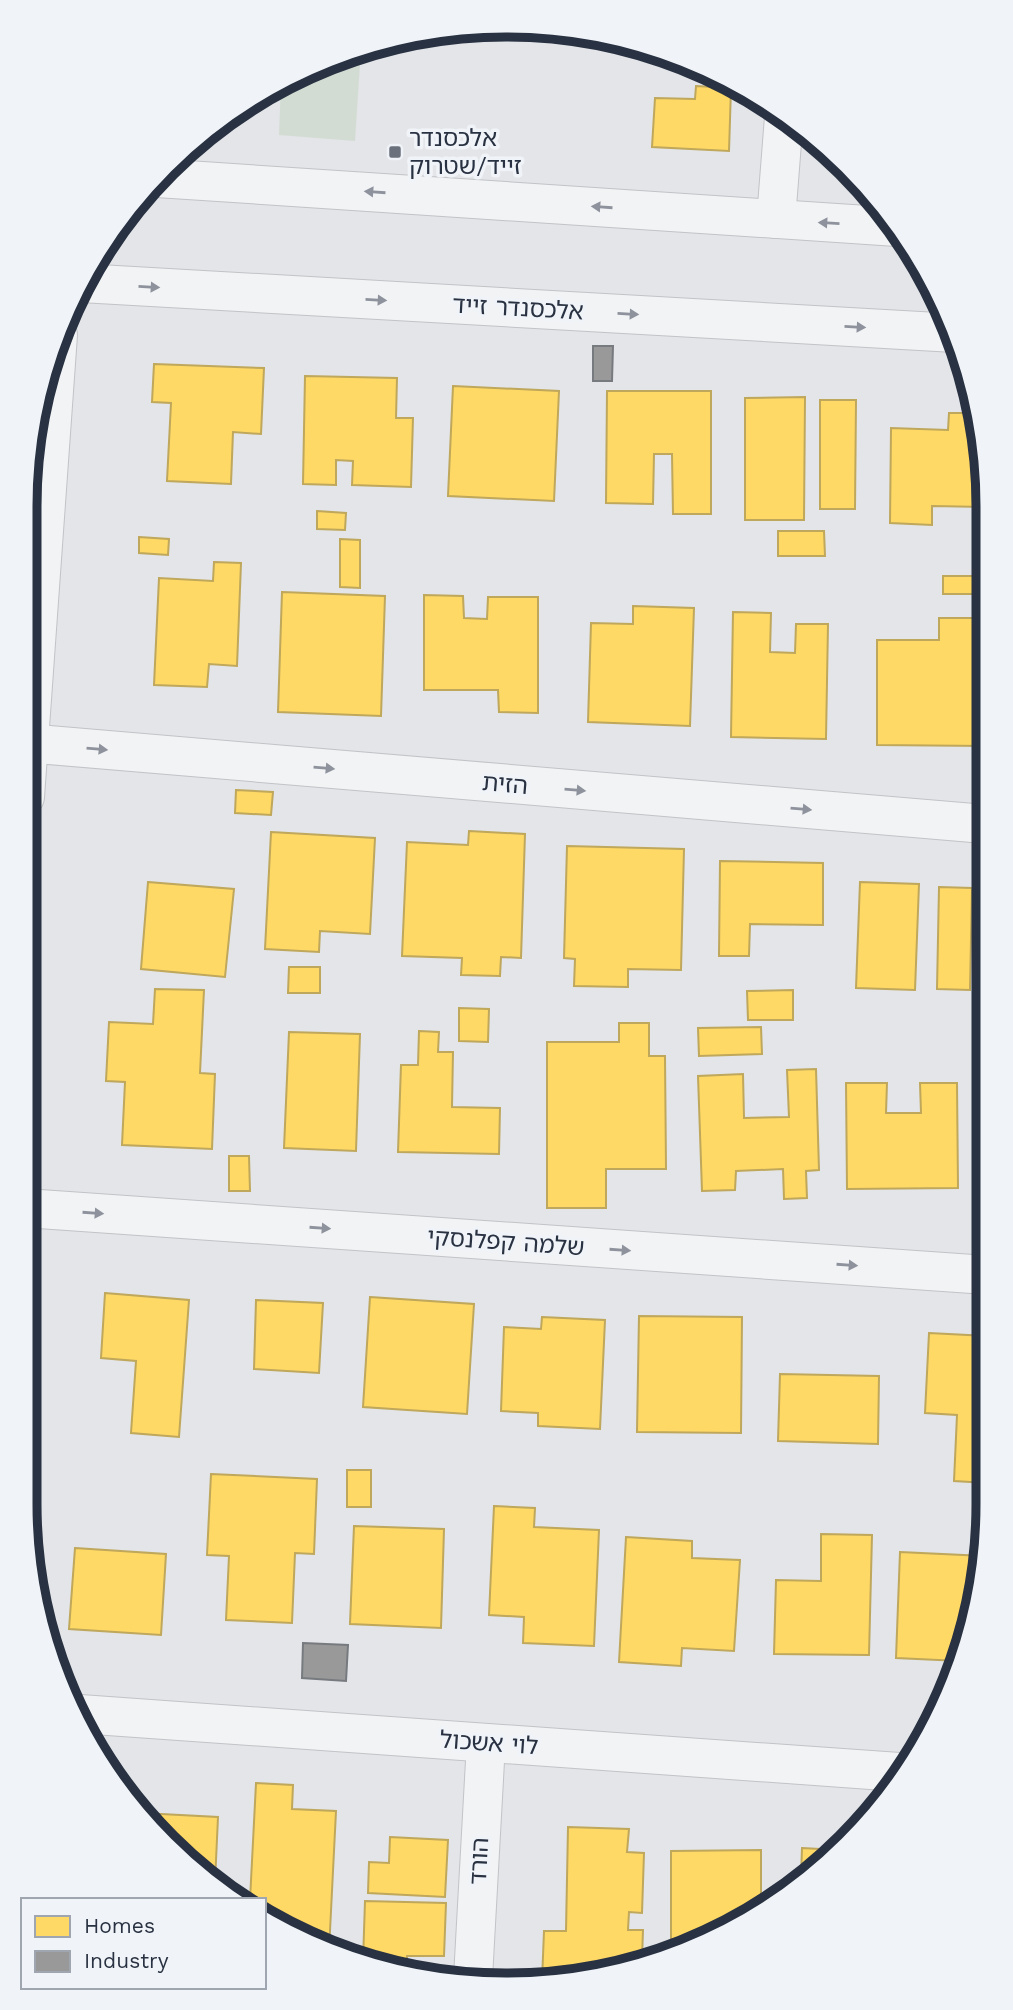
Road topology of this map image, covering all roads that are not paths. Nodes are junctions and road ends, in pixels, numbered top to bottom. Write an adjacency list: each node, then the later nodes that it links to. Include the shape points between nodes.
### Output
1 (783, 128): 3 (street)
2 (170, 178): 3 (street, one-way to 2)
3 (776, 219): 4 (street, one-way to 3)
4 (883, 226)
5 (93, 284): 6 (street, אלכסנדר זייד, one-way to 6)
6 (942, 332)
7 (55, 380): 8 (street)
8 (37, 611)
9 (37, 744): 10 (street, הזית, one-way to 10)
10 (976, 823)
11 (37, 1209): 12 (street, שלמה קפלנסקי, one-way to 12)
12 (976, 1274)
13 (87, 1714): 14 (street, לוי אשכול)
14 (486, 1743): 15 (street, לוי אשכול); 16 (street, הורד)
15 (892, 1771)
16 (473, 1972)

